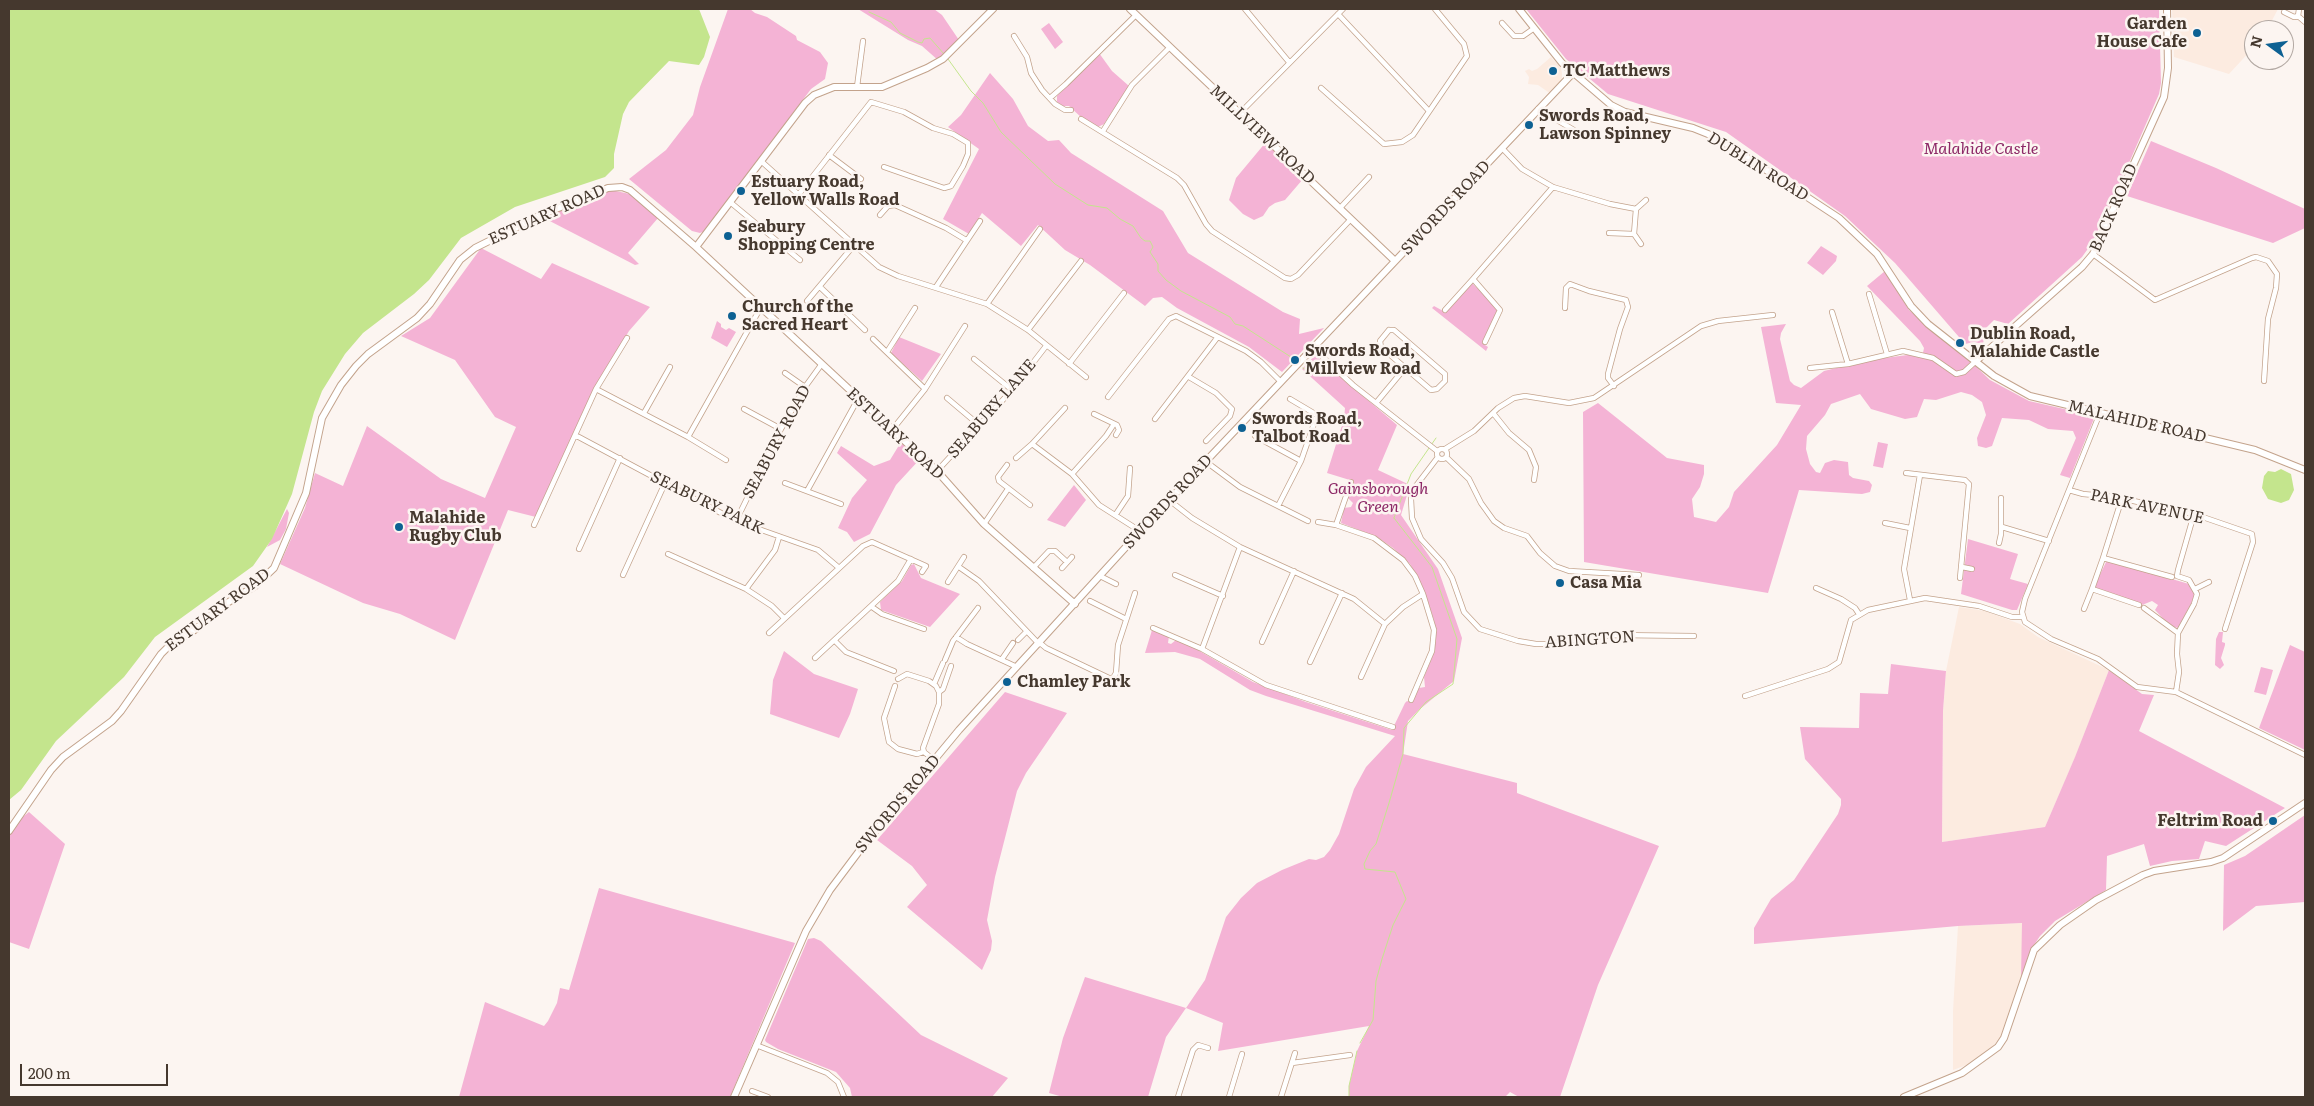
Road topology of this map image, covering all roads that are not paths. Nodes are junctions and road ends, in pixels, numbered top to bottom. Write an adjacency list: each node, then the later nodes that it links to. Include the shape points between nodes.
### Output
1 (993, 9): 21 (street, via 946,56 882,87)
2 (1130, 9): 10 (street, MILLVIEW ROAD)
3 (1245, 9): 19 (street)
4 (1343, 9): 11 (street)
5 (1435, 9): 26 (street, via 1464,44 1467,56)
6 (1519, 9): 15 (street, DUBLIN ROAD)
7 (2167, 9): 53 (street, BACK ROAD, via 2168,68 2164,97)
8 (2299, 9): 12 (street)
9 (2284, 12): 12 (street)
10 (1136, 14): 18 (street, MILLVIEW ROAD); 23 (street)
11 (1338, 14): 19 (street); 26 (street)
12 (2298, 16): 13 (street)
13 (2305, 22)
14 (1502, 23): 15 (street, via 1514,36 1523,36)
15 (1534, 29): 20 (street, DUBLIN ROAD)
16 (1014, 36): 23 (street, via 1027,57 1036,82)
17 (863, 41): 21 (street)
18 (1169, 48): 27 (street, MILLVIEW ROAD); 30 (street, via 1132,85)
19 (1289, 62): 27 (street)
20 (1573, 73): 25 (street, SWORDS ROAD); 82 (street, DUBLIN ROAD, via 1611,105 1625,112 1693,128 1726,143 1839,218 1877,254 1911,306 1928,324)
21 (858, 87): 33 (street, via 834,87 814,95)
22 (1321, 88): 26 (street, via 1384,144 1402,142 1413,135)
23 (1050, 98): 24 (street, via 1060,107)
24 (1071, 110)
25 (1538, 110): 29 (street); 31 (street, SWORDS ROAD)
26 (1429, 111)
27 (1240, 113): 41 (street, MILLVIEW ROAD)
28 (1081, 119): 30 (street)
29 (1574, 130)
30 (1103, 131): 44 (street, via 1177,178 1212,231 1285,278 1298,275)
31 (1502, 148): 37 (street, via 1522,169); 56 (street, SWORDS ROAD)
32 (829, 155): 34 (street, via 871,102 904,112 968,143 968,154 951,186 944,188); 36 (street); 38 (street)
33 (761, 160): 38 (street); 40 (street)
34 (884, 167)
35 (1369, 176): 41 (street)
36 (861, 179)
37 (1553, 186): 42 (street); 57 (street)
38 (799, 194): 50 (street)
39 (1646, 200): 42 (street)
40 (730, 202): 52 (street); 54 (street)
41 (1340, 208): 44 (street, MILLVIEW ROAD)
42 (1636, 209): 48 (street)
43 (880, 215): 49 (street, via 888,206 895,205)
44 (1351, 219): 56 (street, MILLVIEW ROAD)
45 (980, 221): 49 (street)
46 (1040, 229): 63 (street)
47 (1609, 233): 48 (street)
48 (1634, 234): 51 (street)
49 (966, 240): 59 (street)
50 (854, 244): 58 (street); 59 (street, via 879,267)
51 (1641, 244)
52 (696, 247): 64 (street, ESTUARY ROAD); 245 (street, ESTUARY ROAD, via 638,196 615,186 505,232 460,260 430,304 417,318 368,354 329,404 317,436 312,473 300,510 274,568 266,578 169,646 112,721 50,770)
53 (2093, 254): 82 (street, BACK ROAD); 92 (street, via 2155,300 2252,258 2268,261 2276,274 2276,288 2268,319)
54 (800, 260)
55 (1081, 261): 72 (street)
56 (1396, 261): 78 (street, SWORDS ROAD)
57 (1473, 279): 67 (street); 76 (street, via 1500,310)
58 (820, 287): 62 (street); 71 (street)
59 (936, 287): 63 (street)
60 (1124, 292): 83 (street)
61 (1869, 294): 80 (street)
62 (807, 301)
63 (987, 304): 72 (street)
64 (761, 308): 85 (street, ESTUARY ROAD); 118 (street)
65 (915, 308): 79 (street)
66 (1565, 308): 94 (street, via 1566,288 1570,284 1628,302 1608,374)
67 (1445, 310)
68 (1832, 312): 84 (street)
69 (1773, 315): 94 (street, via 1701,326)
70 (965, 326): 97 (street)
71 (865, 330)
72 (1028, 330): 77 (street)
73 (627, 338): 96 (street)
74 (1217, 338): 91 (street); 93 (street, via 1254,356); 99 (street, via 1172,317)
75 (873, 339): 79 (street)
76 (1485, 342)
77 (1046, 346): 83 (street); 98 (street, SEABURY LANE)
78 (1312, 348): 93 (street, SWORDS ROAD); 103 (street)
79 (887, 352): 97 (street)
80 (1887, 354): 82 (street, via 1918,353 1933,358 1956,374 1964,372); 84 (street)
81 (974, 359): 98 (street)
82 (1976, 361): 108 (street, MALAHIDE ROAD, via 1994,376 2030,396)
83 (1068, 364): 90 (street)
84 (1848, 364): 88 (street)
85 (822, 365): 95 (street, SEABURY ROAD); 101 (street, ESTUARY ROAD)
86 (670, 367): 106 (street)
87 (1405, 368): 87 (street, via 1378,344 1389,330 1394,330 1446,378 1437,389 1431,390); 103 (street)
88 (1810, 368)
89 (785, 373): 95 (street)
90 (1086, 377)
91 (1189, 377): 110 (street); 119 (street, via 1216,393 1232,409 1230,416)
92 (2264, 381)
93 (1281, 382): 127 (street, SWORDS ROAD)
94 (1614, 386): 107 (street, via 1594,398 1579,402 1520,397 1508,401)
95 (804, 387): 113 (street, SEABURY ROAD)
96 (596, 389): 106 (street); 115 (street)
97 (925, 389): 114 (street)
98 (1012, 390): 112 (street, SEABURY LANE)
99 (1108, 397)
100 (946, 398): 112 (street)
101 (858, 399): 114 (street, ESTUARY ROAD); 142 (street)
102 (1290, 399): 128 (street, via 1316,415)
103 (1376, 403): 122 (street)
104 (744, 408): 113 (street)
105 (1065, 408): 120 (street)
106 (644, 413): 118 (street)
107 (1493, 413): 121 (street, via 1474,431); 136 (street, via 1529,450 1536,466)
108 (2100, 413): 131 (street, MALAHIDE ROAD, via 2255,450); 141 (street)
109 (1094, 414): 111 (street)
110 (1155, 419)
111 (1114, 424): 116 (street, via 1119,428); 134 (street)
112 (979, 426): 132 (street, SEABURY LANE)
113 (781, 430): 151 (street, SEABURY ROAD)
114 (892, 430): 132 (street, ESTUARY ROAD)
115 (575, 435): 124 (street, SEABURY PARK); 156 (street)
116 (1116, 436)
117 (1254, 436): 128 (street)
118 (688, 437): 126 (street)
119 (1206, 441)
120 (1032, 444): 125 (street); 134 (street)
121 (1445, 450): 122 (street, via 1442,448); 123 (street)
122 (1438, 454): 123 (street, via 1442,459); 218 (street, ABINGTON, via 1415,487 1411,499 1412,518 1421,539 1452,578 1464,612 1480,629 1536,644 1615,635)
123 (1446, 457): 182 (street, via 1469,479 1494,521 1527,536 1555,566 1569,571)
124 (620, 458): 138 (street, SEABURY PARK); 165 (street)
125 (1016, 458)
126 (726, 460)
127 (1205, 461): 145 (street, SWORDS ROAD); 148 (street, via 1240,487)
128 (1301, 461): 148 (street)
129 (1007, 466): 140 (street, via 998,477)
130 (1130, 468): 149 (street, via 1128,496)
131 (2305, 470)
132 (937, 471): 155 (street, ESTUARY ROAD)
133 (1906, 473): 135 (street)
134 (1072, 474): 149 (street, via 1099,505)
135 (1920, 475): 159 (street); 176 (street, via 1965,480 1969,484)
136 (1534, 480)
137 (1350, 482): 157 (street)
138 (665, 483): 151 (street, SEABURY PARK); 180 (street)
139 (785, 483): 142 (street)
140 (1008, 489): 147 (street); 155 (street)
141 (2069, 490): 144 (street, PARK AVENUE); 162 (street)
142 (807, 491): 146 (street)
143 (2001, 498): 158 (street)
144 (2122, 498): 150 (street, PARK AVENUE); 169 (street)
145 (1169, 500): 160 (street, SWORDS ROAD); 164 (street)
146 (841, 504)
147 (1030, 505)
148 (1278, 506): 152 (street)
149 (1116, 514): 160 (street)
150 (2194, 514): 192 (street, via 2177,576 2189,580); 214 (street, PARK AVENUE, via 2252,534 2253,542)
151 (736, 521): 161 (street, SEABURY PARK)
152 (1308, 521)
153 (1318, 522): 157 (street)
154 (1885, 523): 159 (street)
155 (984, 524): 174 (street, ESTUARY ROAD)
156 (534, 525)
157 (1336, 525): 195 (street, via 1374,538 1390,548 1412,571)
158 (2002, 527): 162 (street); 163 (street)
159 (1910, 528): 197 (street, via 1904,573)
160 (1140, 531): 183 (street, SWORDS ROAD)
161 (779, 537): 173 (street, SEABURY PARK, via 818,550); 190 (street, via 775,550)
162 (2049, 541): 207 (street)
163 (1999, 543)
164 (1240, 547): 178 (street); 196 (street)
165 (579, 549)
166 (668, 554): 190 (street)
167 (1072, 557): 171 (street)
168 (964, 558): 172 (street)
169 (2103, 558): 184 (street); 191 (street)
170 (911, 559): 173 (street, via 872,542); 179 (street, via 926,566); 200 (street, via 898,581)
171 (1067, 562): 174 (street, via 1055,551 1049,551); 175 (street)
172 (959, 567): 186 (street); 215 (street, via 979,581)
173 (838, 568): 208 (street)
174 (1033, 568): 199 (street, ESTUARY ROAD)
175 (1062, 568)
176 (1962, 568): 177 (street); 185 (street)
177 (1972, 569)
178 (1294, 571): 194 (street); 222 (street)
179 (922, 572)
180 (622, 575)
181 (1176, 575): 196 (street)
182 (1639, 575)
183 (1100, 576): 188 (street); 199 (street, SWORDS ROAD)
184 (2172, 577)
185 (1960, 578)
186 (948, 582)
187 (2209, 582): 192 (street)
188 (1116, 584)
189 (1816, 588): 205 (street, via 1855,608)
190 (746, 589): 208 (street)
191 (2092, 589): 203 (street); 204 (street)
192 (2196, 589): 217 (street, via 2196,600)
193 (1135, 593): 210 (street)
194 (1342, 593): 211 (street, via 1364,605); 228 (street)
195 (1423, 594): 211 (street); 239 (street, via 1434,630 1432,651)
196 (1222, 596): 225 (street)
197 (1910, 600): 205 (street); 207 (street, via 1941,599)
198 (1090, 601): 210 (street)
199 (1075, 604): 224 (street, SWORDS ROAD)
200 (872, 606): 213 (street, via 882,614); 221 (street)
201 (2156, 606): 204 (street)
202 (978, 608): 206 (street)
203 (2084, 608)
204 (2151, 612): 217 (street)
205 (1859, 614): 238 (street, via 1848,627 1839,662 1828,669)
206 (972, 616): 209 (street); 219 (street)
207 (2022, 617): 237 (street, via 2029,626 2098,659 2137,687)
208 (784, 618): 216 (street)
209 (978, 619)
210 (1126, 619): 224 (street, via 1118,645 1114,678)
211 (1385, 624): 232 (street)
212 (1153, 628): 225 (street)
213 (924, 629)
214 (2225, 629)
215 (1026, 632): 220 (street); 224 (street)
216 (769, 633)
217 (2178, 634): 237 (street)
218 (1694, 636)
219 (956, 637): 227 (street); 234 (street)
220 (1018, 640)
221 (835, 641): 226 (street); 231 (street, via 854,655)
222 (1262, 642)
223 (1013, 643): 227 (street)
224 (1039, 644): 230 (street, SWORDS ROAD)
225 (1202, 649): 240 (street, via 1261,682)
226 (815, 658)
227 (1002, 659): 230 (street)
228 (1310, 662)
229 (952, 666): 236 (street, via 944,689)
230 (1017, 667): 243 (street, SWORDS ROAD)
231 (894, 671)
232 (1361, 676)
233 (898, 679): 234 (street, via 907,674)
234 (934, 684): 236 (street)
235 (895, 686): 241 (street, via 884,718 889,742 898,749 917,754)
236 (939, 692): 241 (street, via 939,704)
237 (2176, 692): 242 (street)
238 (1745, 696)
239 (1411, 700)
240 (1393, 728)
241 (923, 752): 243 (street)
242 (2305, 755)
243 (934, 760): 246 (street, SWORDS ROAD, via 848,866 817,911)
244 (2305, 803): 259 (street, via 2223,858 2143,875 2067,919 2034,950 1998,1047 1962,1073)
245 (9, 831)
246 (756, 1045): 253 (street); 255 (street, via 827,1073 838,1082)
247 (1208, 1048): 256 (street, via 1198,1045 1193,1050)
248 (1295, 1052): 251 (street)
249 (1242, 1054): 257 (street)
250 (1350, 1055): 251 (street)
251 (1292, 1063): 258 (street)
252 (752, 1091): 254 (street)
253 (734, 1097)
254 (768, 1097)
255 (844, 1097)
256 (1178, 1097)
257 (1229, 1097)
258 (1281, 1097)
259 (1904, 1097)

